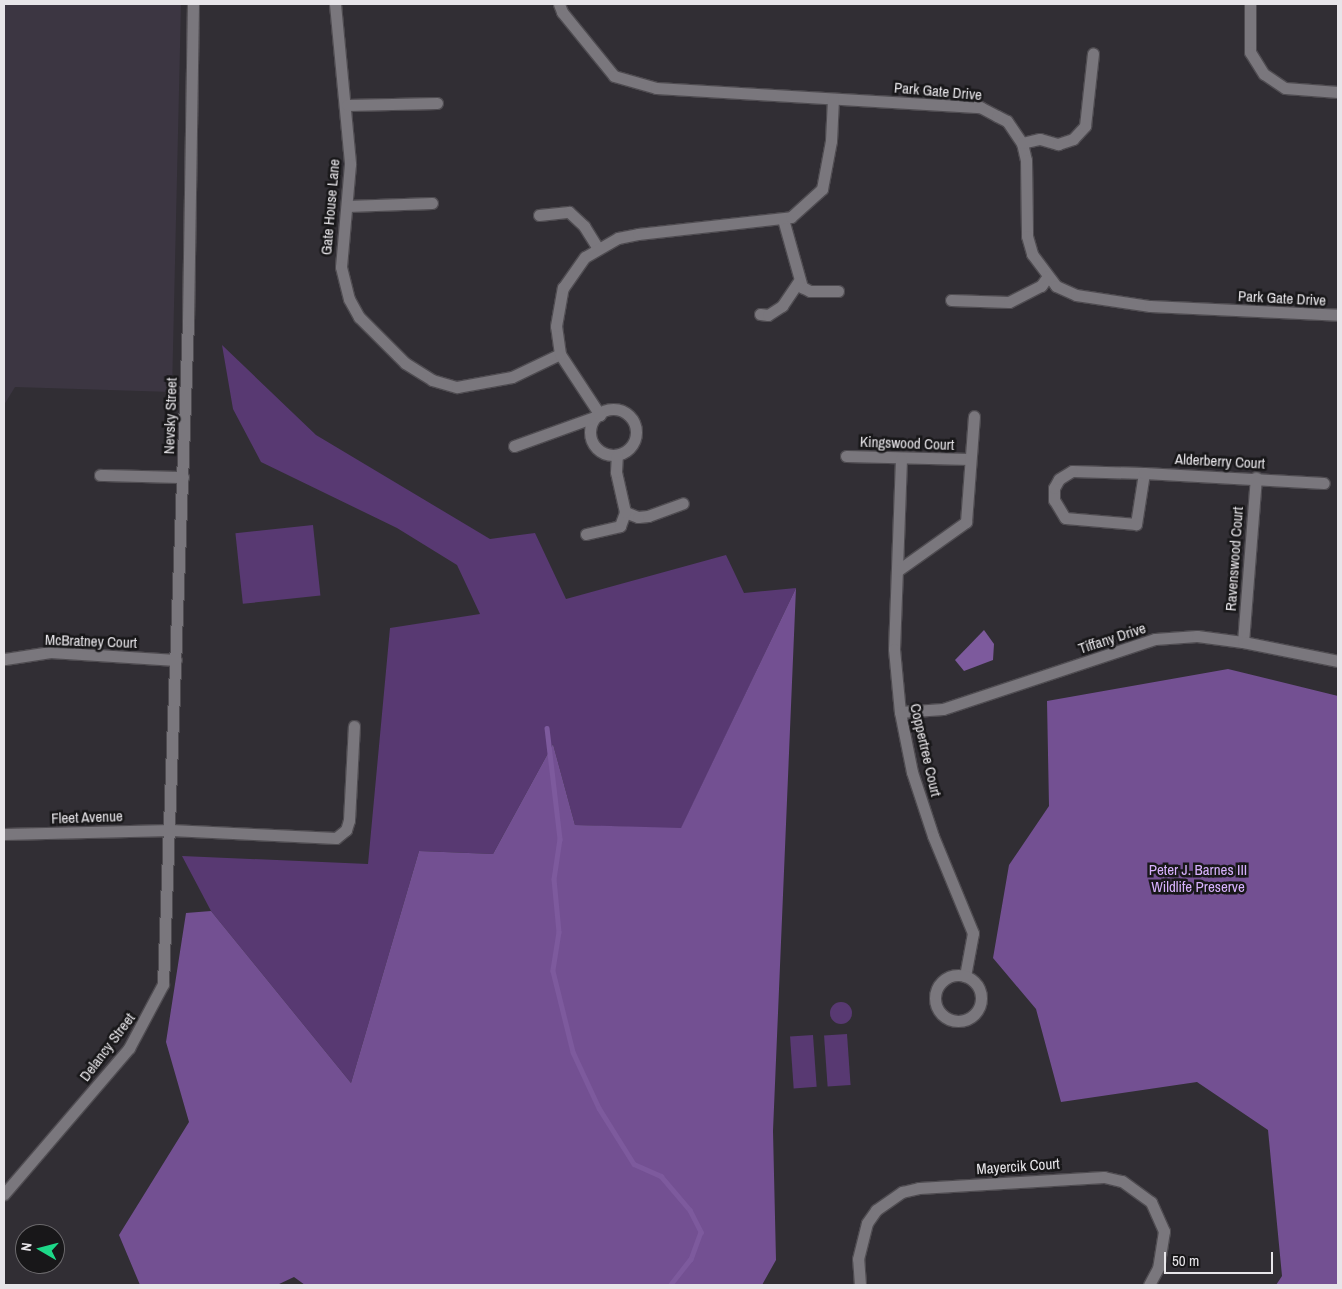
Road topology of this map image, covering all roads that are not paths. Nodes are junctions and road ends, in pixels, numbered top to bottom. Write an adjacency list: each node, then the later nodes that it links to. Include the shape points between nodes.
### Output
1 (193, 4): 32 (street, Nevsky Street)
2 (335, 4): 9 (street, Gate House Lane)
3 (560, 4): 7 (street, Park Gate Drive, via 562,12 614,76 656,88)
4 (1250, 4): 6 (street, via 1250,52 1264,74 1285,88)
5 (1093, 53): 10 (street, via 1085,126 1073,138 1058,144 1040,138)
6 (1338, 92)
7 (833, 99): 10 (street, Park Gate Drive, via 980,107 1007,121); 14 (street, via 828,167 822,189 809,205)
8 (437, 103): 9 (street)
9 (347, 105): 12 (street, Gate House Lane, via 350,164)
10 (1022, 143): 16 (street, Park Gate Drive, via 1026,160 1027,236 1032,254)
11 (432, 203): 12 (street)
12 (347, 206): 22 (street, Gate House Lane, via 340,256 349,299 372,332 405,363 432,380 457,386 478,386 512,377)
13 (539, 215): 15 (street, via 569,212 584,226)
14 (783, 219): 15 (street, via 638,234); 17 (street)
15 (598, 248): 22 (street, via 572,272 563,288 556,326)
16 (1048, 276): 19 (street, via 1041,286 1009,302); 21 (street, Park Gate Drive, via 1056,286 1076,295 1150,306)
17 (798, 282): 18 (street, via 810,292); 20 (street, via 782,306 768,314)
18 (838, 291)
19 (951, 300)
20 (760, 314)
21 (1338, 315)
22 (560, 354): 23 (street)
23 (600, 415): 25 (street); 26 (street, via 591,427 593,442 603,452); 26 (street, via 620,411 636,426 630,448)
24 (974, 416): 29 (street)
25 (514, 446)
26 (617, 455): 36 (street, via 616,472)
27 (846, 456): 28 (street, Kingswood Court)
28 (900, 459): 29 (street, Kingswood Court); 38 (street, Coppertree Court)
29 (970, 459): 38 (street, Kingswood Court, via 966,522)
30 (1144, 473): 30 (street, Alderberry Court, via 1072,471 1059,479 1054,500 1065,518 1136,524); 33 (street, Alderberry Court)
31 (100, 475): 32 (street)
32 (183, 477): 41 (street, Nevsky Street)
33 (1256, 478): 34 (street, Alderberry Court); 39 (street, Ravenswood Court)
34 (1324, 483)
35 (683, 503): 36 (street, via 648,516 638,517)
36 (625, 512): 37 (street, via 620,526)
37 (586, 534)
38 (897, 571): 43 (street, Coppertree Court, via 894,648)
39 (1243, 642): 42 (street, Tiffany Drive); 43 (street, Tiffany Drive, via 1196,636 1155,639 943,709)
40 (4, 659): 41 (street, McBratney Court, via 50,652)
41 (176, 660): 45 (street, Nevsky Street)
42 (1338, 661)
43 (900, 712): 47 (street, Coppertree Court, via 912,772 933,836 973,934)
44 (354, 726): 45 (street, Fleet Avenue, via 350,814 341,836)
45 (171, 830): 46 (street, Fleet Avenue); 48 (street, Delancy Street, via 163,984 150,1015 129,1048)
46 (4, 834)
47 (965, 976): 47 (street, via 950,976 935,993 937,1008 948,1019 969,1018 979,1007 980,992)
48 (4, 1194)
49 (860, 1285): 50 (street, Mayercik Court, via 858,1259 867,1223 876,1210 902,1192 919,1188 1104,1177 1122,1181 1144,1196 1160,1223 1162,1251)
50 (1148, 1285)

